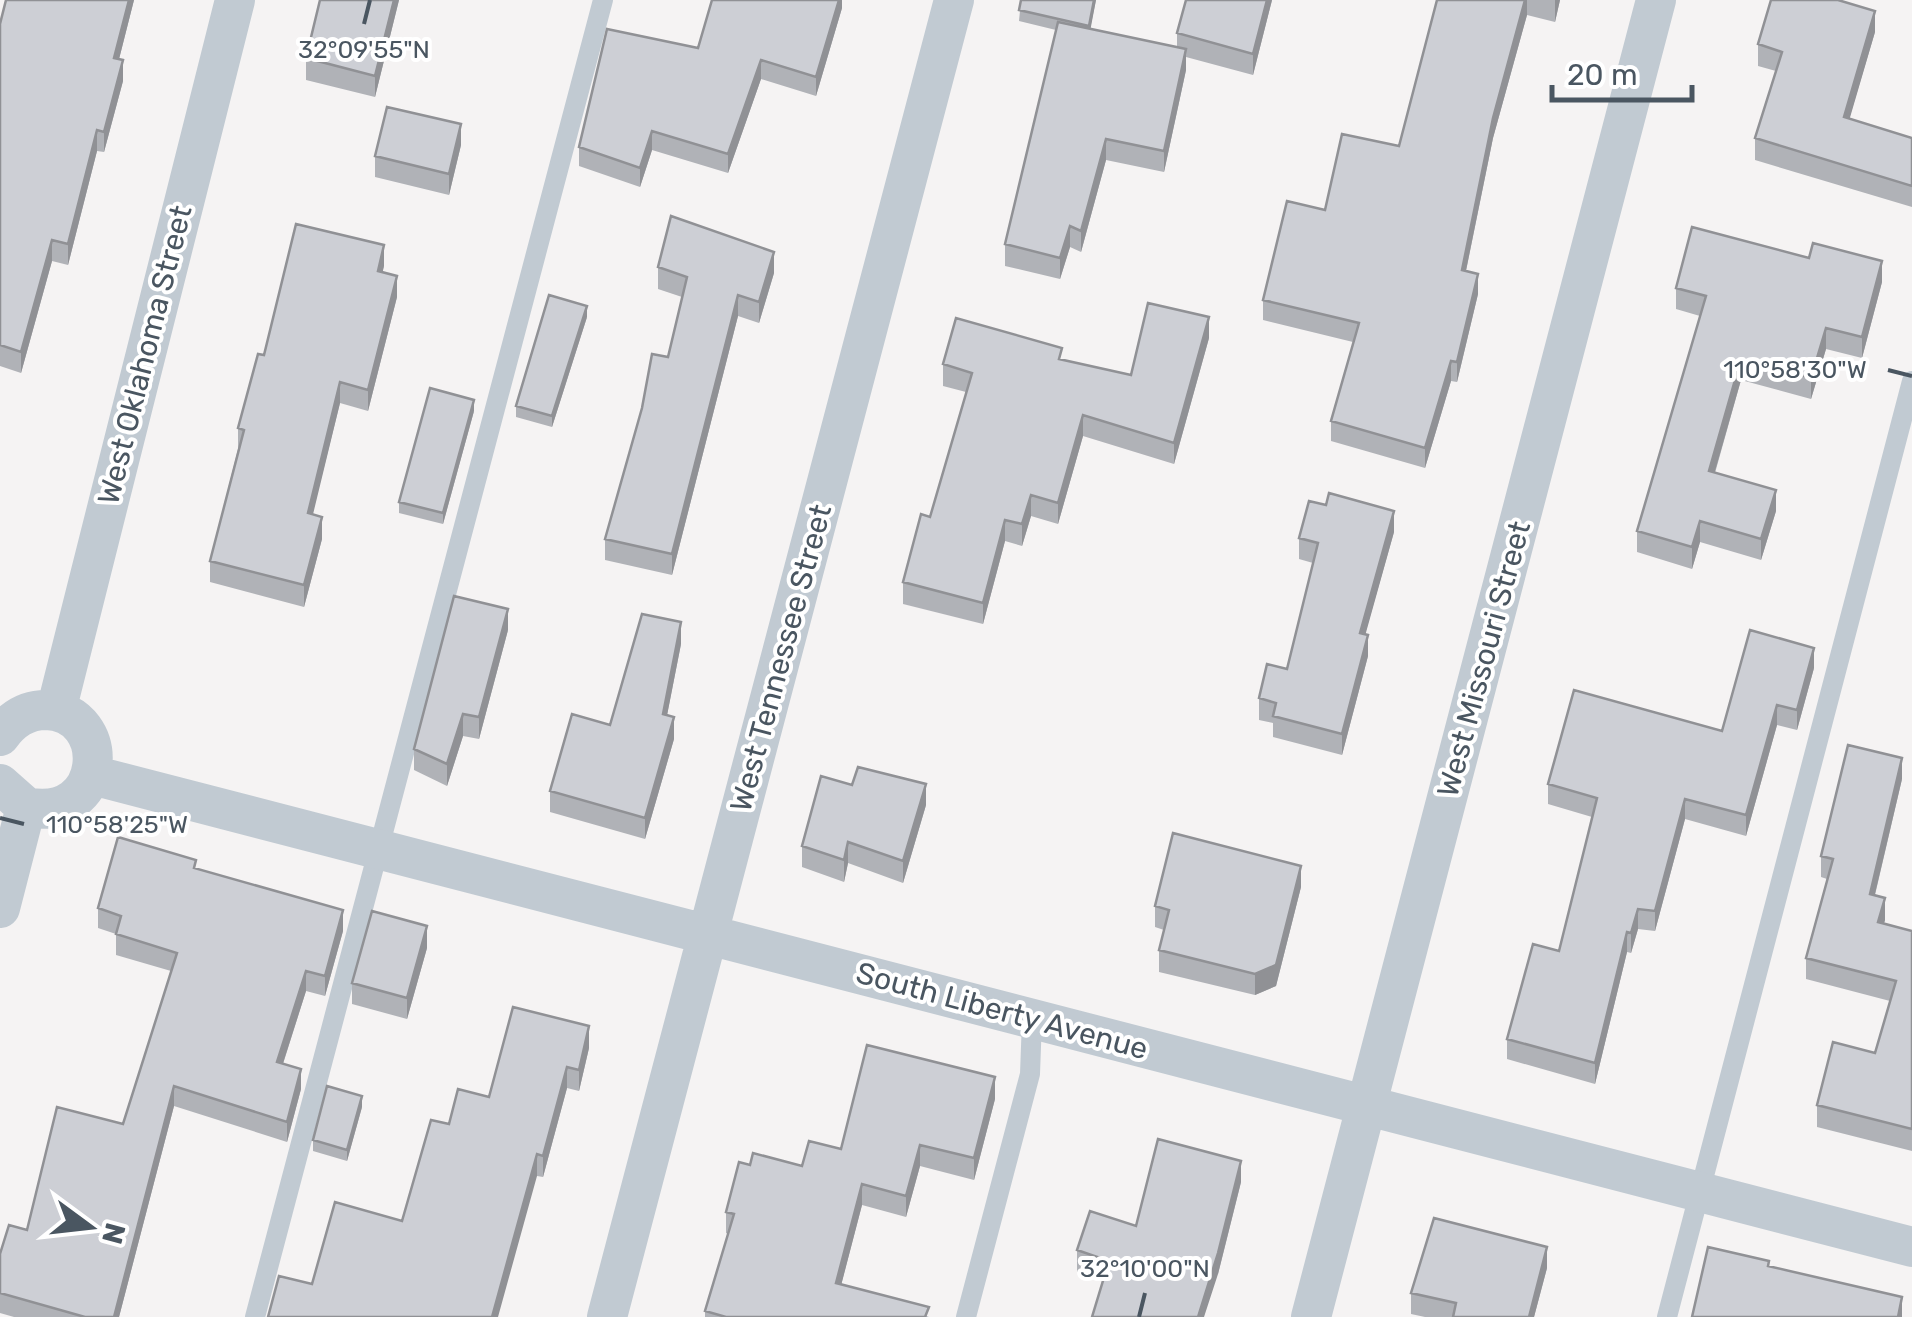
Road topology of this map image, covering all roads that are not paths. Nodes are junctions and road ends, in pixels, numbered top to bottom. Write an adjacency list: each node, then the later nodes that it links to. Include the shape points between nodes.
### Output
1 (235, 0): 6 (street, West Oklahoma Street)
2 (603, 0): 10 (lane)
3 (954, 0): 12 (street, West Tennessee Street)
4 (1656, 0): 14 (street, West Missouri Street)
5 (1912, 382): 15 (lane)
6 (56, 711): 7 (street, via 25,714); 8 (street, via 87,735)
7 (0, 736)
8 (92, 775): 9 (street, via 80,795 60,808); 10 (street, South Liberty Avenue)
9 (13, 796): 11 (street)
10 (378, 849): 12 (street, South Liberty Avenue); 17 (lane)
11 (0, 908)
12 (708, 934): 13 (street, South Liberty Avenue); 18 (street, West Tennessee Street)
13 (1032, 1019): 14 (street, South Liberty Avenue); 19 (lane, via 1030,1074)
14 (1366, 1107): 15 (street, South Liberty Avenue); 20 (street, West Missouri Street)
15 (1700, 1193): 16 (street, South Liberty Avenue); 21 (lane)
16 (1912, 1247)
17 (255, 1317)
18 (608, 1317)
19 (966, 1317)
20 (1311, 1317)
21 (1666, 1317)

